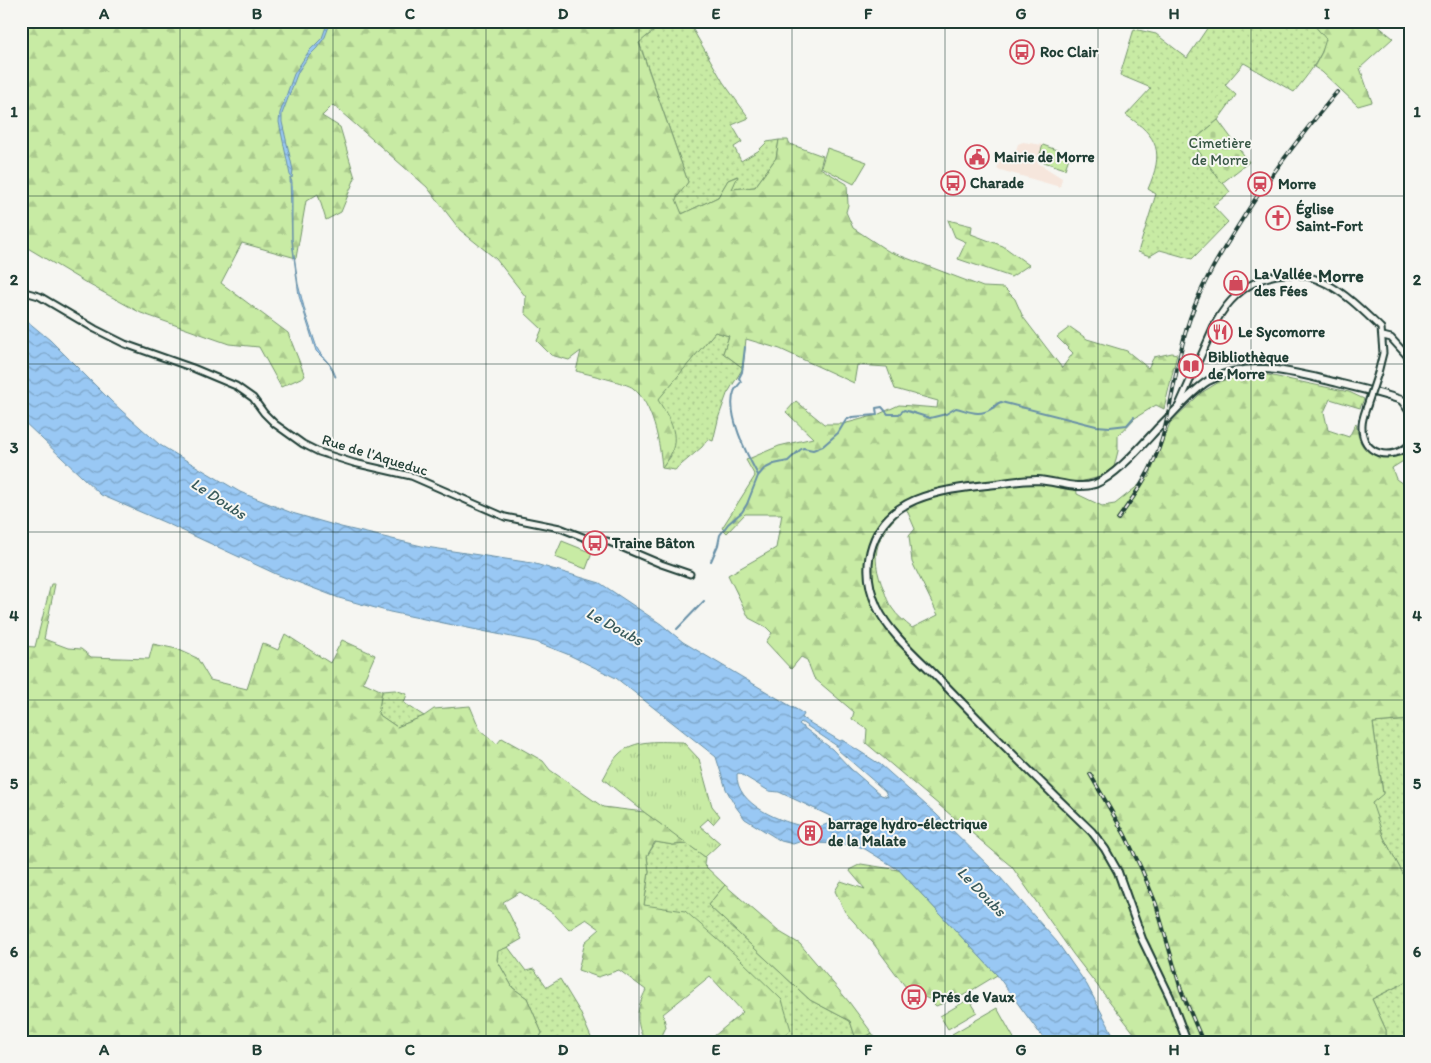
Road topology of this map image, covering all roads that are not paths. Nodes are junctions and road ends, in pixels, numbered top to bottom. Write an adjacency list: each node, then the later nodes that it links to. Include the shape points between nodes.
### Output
1 (21, 291): 9 (street, Rue de l'Aqueduc, via 39,296 125,344 236,386 253,398 275,424 311,449 354,464 411,476 505,517 606,541)
2 (1383, 336): 3 (street, via 1391,338); 6 (street, via 1381,328 1370,317 1345,296 1316,279 1278,276 1250,284 1233,298 1216,322); 8 (street, bridge, via 1383,353 1362,426 1364,436 1373,450 1385,454 1392,454)
3 (1410, 359)
4 (1401, 400): 5 (main road); 6 (main road, via 1289,372 1255,368 1214,378); 7 (street)
5 (1410, 402)
6 (1178, 408): 10 (main road, via 1111,475 1096,483 1076,486 1024,481 950,489 910,502 898,509 881,527 871,548 868,574 878,609 906,646 1092,832 1105,850 1118,872 1142,939)
7 (1410, 412)
8 (1410, 444)
9 (690, 574)
10 (1188, 1042)

